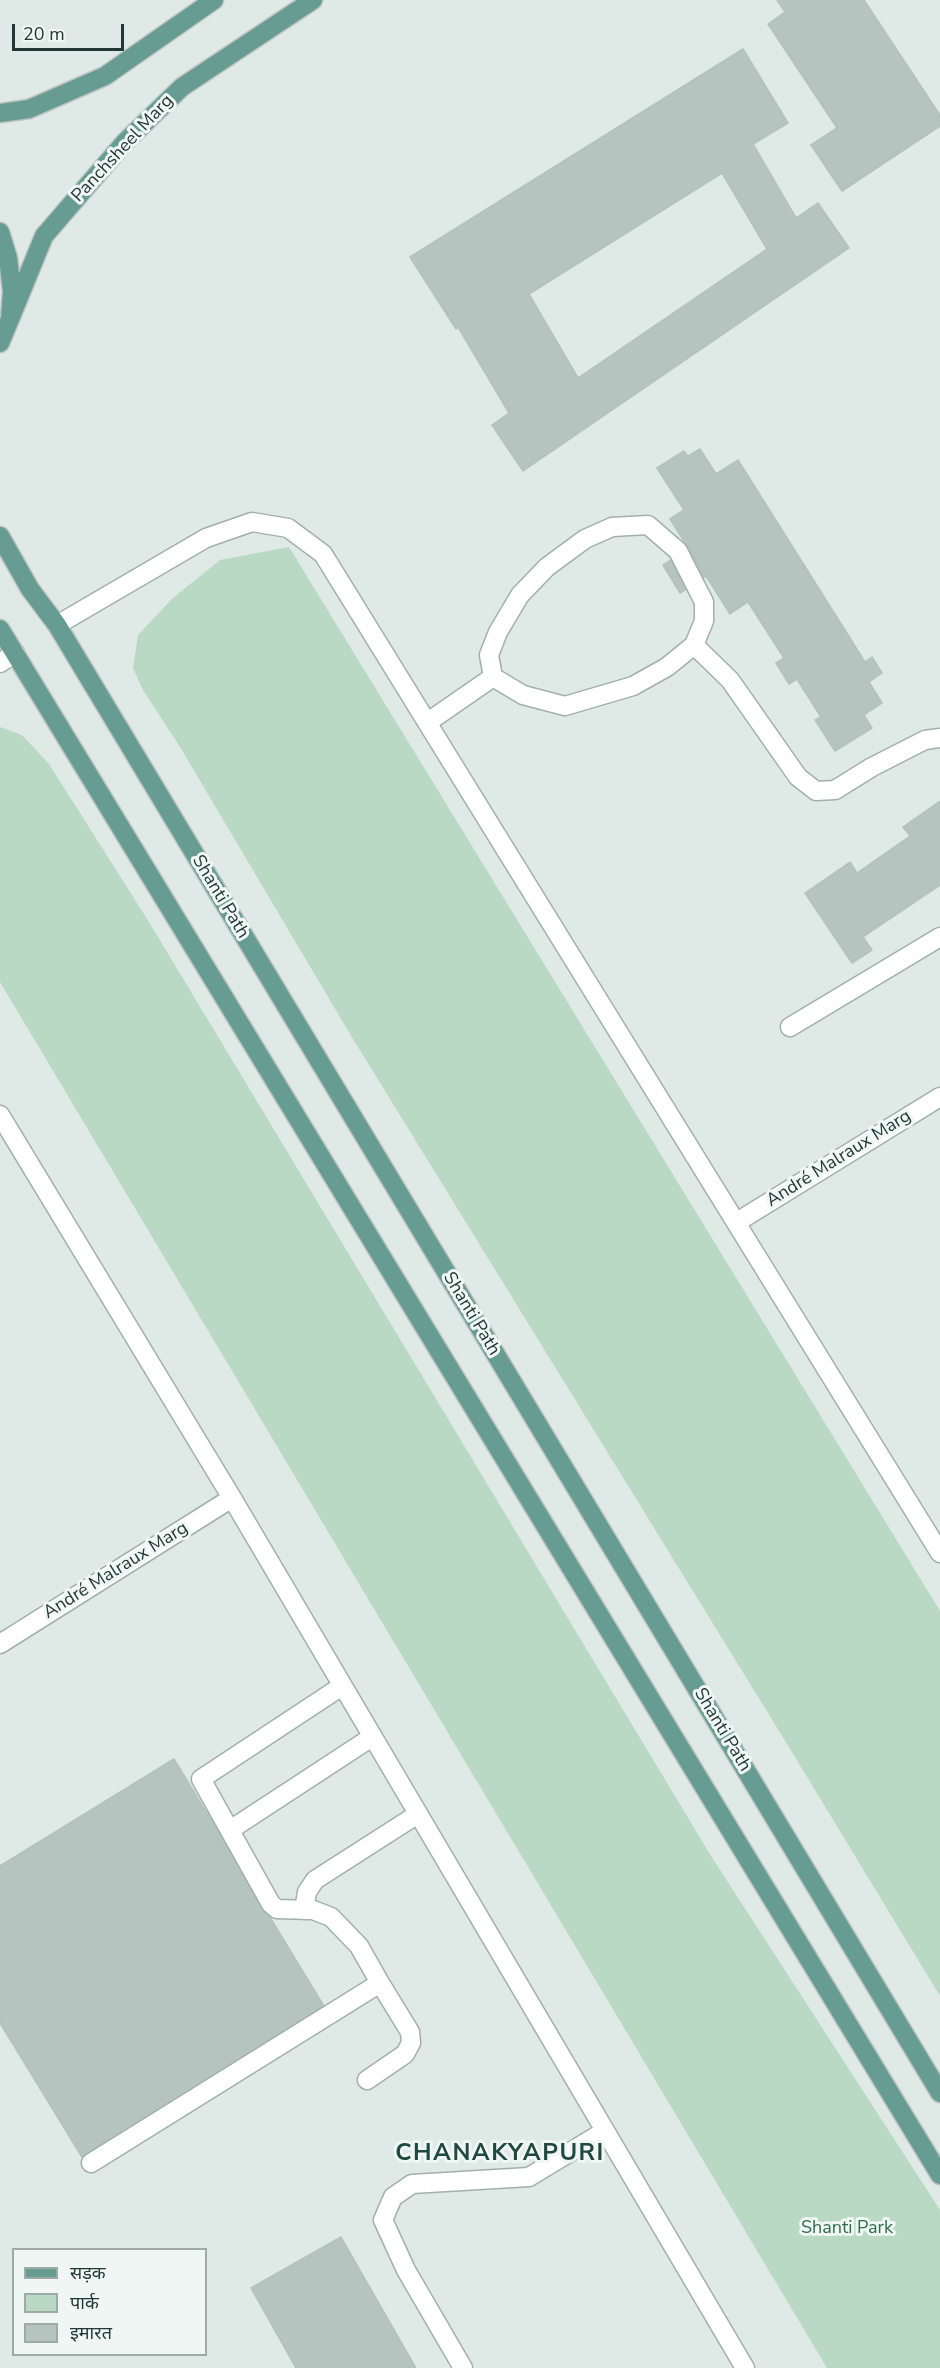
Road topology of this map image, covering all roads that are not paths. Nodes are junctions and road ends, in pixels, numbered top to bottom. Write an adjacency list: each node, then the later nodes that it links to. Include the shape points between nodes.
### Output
1 (214, 0): 3 (main road, via 105,76 29,110)
2 (313, 0): 5 (main road, Panchsheel Marg, via 182,87 125,142 44,236)
3 (0, 113)
4 (0, 232): 5 (main road, via 12,291)
5 (10, 319): 6 (main road, Panchsheel Marg)
6 (0, 343)
7 (0, 536): 8 (main road, Shanti Path, via 30,589)
8 (57, 625): 13 (street, via 206,538 252,522 288,528 323,554); 30 (main road, Shanti Path)
9 (0, 629): 11 (main road)
10 (694, 645): 12 (street, via 633,687 565,706 524,695); 12 (street, via 704,621 704,602 678,551 648,525 612,527 585,539 547,567 520,596 489,655); 14 (street, via 730,681 798,777 816,791 835,790 925,740)
11 (7, 658): 33 (main road)
12 (494, 677): 13 (street)
13 (428, 722): 19 (street)
14 (940, 738)
15 (940, 937): 16 (street)
16 (790, 1027)
17 (940, 1096): 19 (street, André Malraux Marg)
18 (0, 1115): 20 (street)
19 (737, 1222): 21 (street)
20 (232, 1498): 22 (street, André Malraux Marg); 23 (street)
21 (940, 1553)
22 (0, 1644)
23 (342, 1686): 24 (street); 26 (street, via 201,1779)
24 (372, 1737): 25 (street); 26 (street)
25 (418, 1814): 27 (street, via 315,1880 307,1892); 31 (street)
26 (230, 1830): 27 (street, via 271,1904 277,1909)
27 (304, 1910): 28 (street, via 331,1917 359,1946)
28 (380, 1983): 29 (street, via 410,2032 411,2043 405,2054); 32 (street)
29 (367, 2080)
30 (940, 2093)
31 (605, 2131): 34 (street, via 529,2177 412,2184 393,2197 384,2220 406,2270); 35 (street)
32 (91, 2163)
33 (940, 2175)
34 (463, 2368)
35 (745, 2368)

